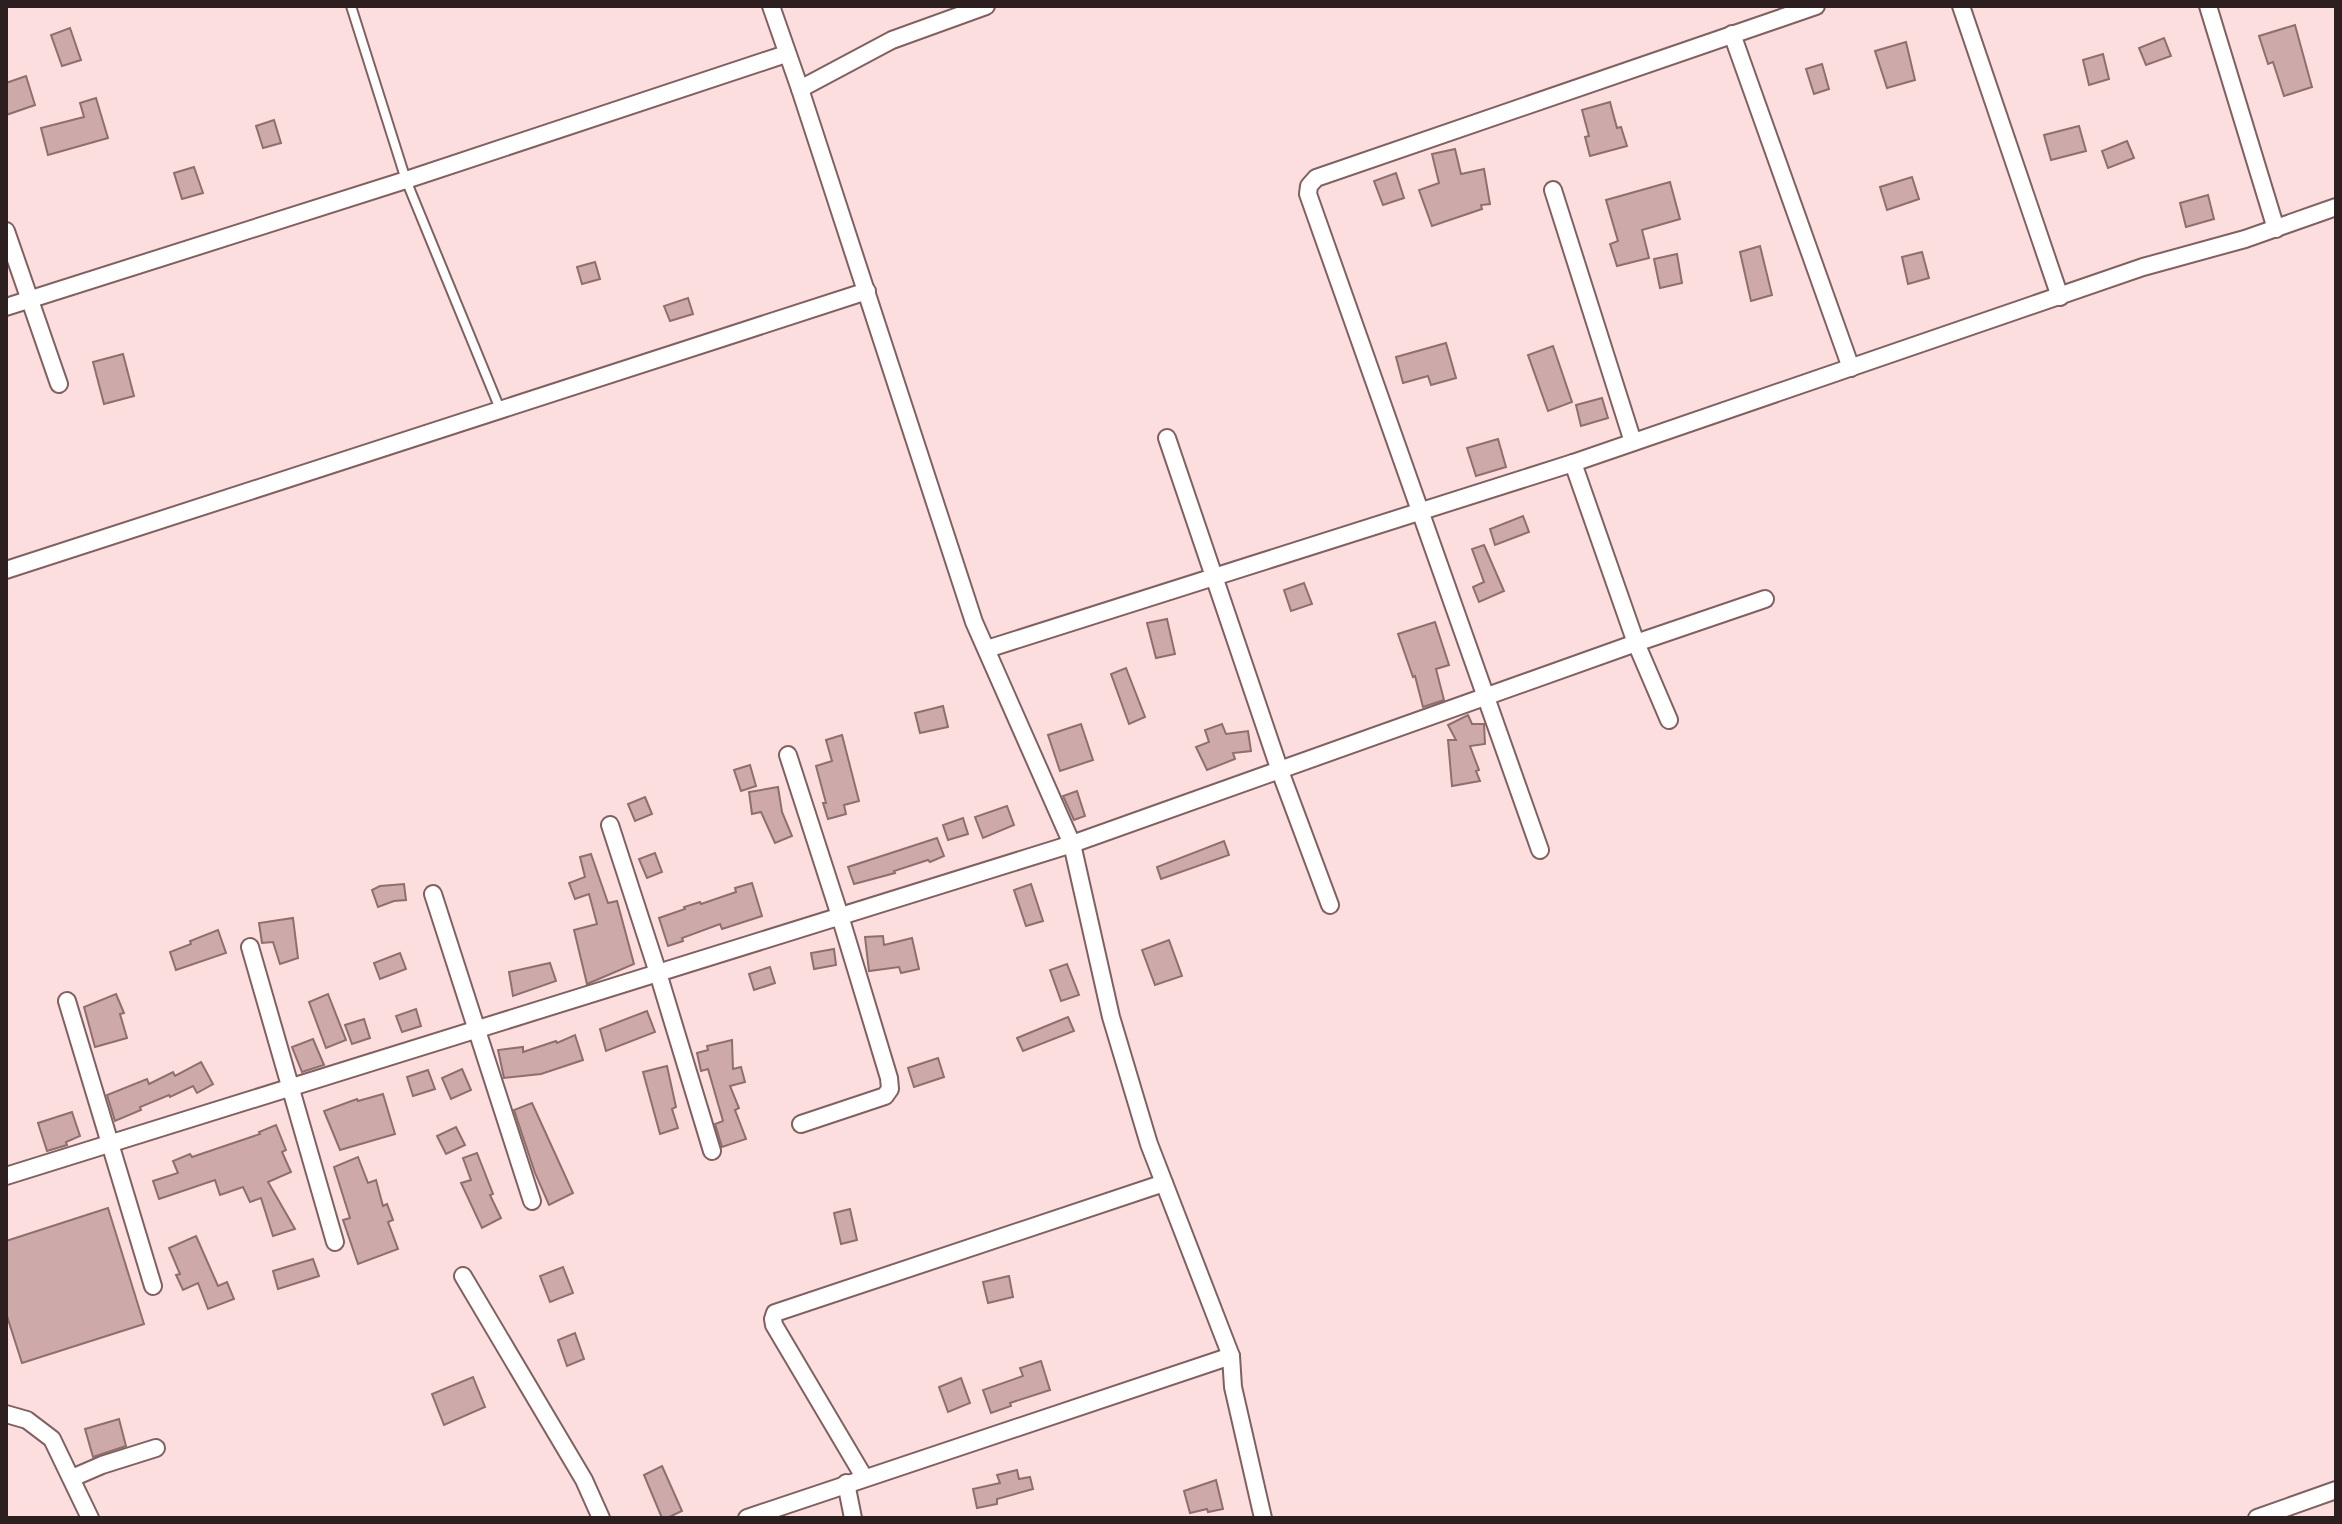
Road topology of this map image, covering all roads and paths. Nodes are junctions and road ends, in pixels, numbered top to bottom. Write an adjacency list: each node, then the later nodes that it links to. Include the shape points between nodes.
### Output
1 (351, 6): 10 (lane)
2 (771, 6): 8 (street)
3 (986, 6): 9 (street, via 892,40)
4 (1816, 6): 7 (street)
5 (1961, 6): 16 (street)
6 (2208, 6): 13 (street)
7 (1732, 34): 19 (street); 25 (street, via 1316,178 1309,186)
8 (786, 54): 9 (street); 10 (street)
9 (800, 89): 15 (street)
10 (406, 180): 17 (street); 21 (lane)
11 (1553, 190): 23 (street)
12 (2336, 207): 13 (street)
13 (2276, 229): 16 (street)
14 (6, 231): 17 (street)
15 (867, 291): 21 (street); 30 (street)
16 (2060, 297): 19 (street)
17 (29, 299): 18 (street); 20 (street)
18 (6, 307)
19 (1851, 368): 23 (street)
20 (59, 384)
21 (500, 409): 26 (street)
22 (1167, 438): 27 (street)
23 (1633, 442): 24 (street)
24 (1573, 463): 25 (street); 29 (street)
25 (1420, 511): 27 (street); 31 (street)
26 (6, 570)
27 (1215, 577): 30 (street); 34 (street)
28 (1765, 599): 29 (street)
29 (1636, 643): 31 (street); 32 (street)
30 (987, 649): 36 (street)
31 (1484, 698): 34 (street); 37 (street)
32 (1669, 720)
33 (788, 755): 40 (street)
34 (1280, 771): 36 (street); 39 (street)
35 (610, 825): 42 (street)
36 (1072, 844): 40 (street); 50 (street, via 1111,1017)
37 (1540, 850)
38 (433, 894): 44 (street)
39 (1330, 905)
40 (840, 916): 42 (street); 46 (street, via 890,1089 885,1096)
41 (250, 947): 45 (street)
42 (658, 973): 44 (street); 48 (street)
43 (67, 1001): 47 (street)
44 (477, 1030): 45 (street); 51 (street)
45 (291, 1087): 47 (street); 52 (street)
46 (801, 1124)
47 (110, 1144): 49 (street); 54 (street)
48 (712, 1151)
49 (6, 1176)
50 (1164, 1183): 55 (street); 58 (street, via 775,1313 774,1325)
51 (532, 1201)
52 (335, 1242)
53 (463, 1276): 63 (street, via 584,1480)
54 (153, 1286)
55 (1231, 1356): 58 (street); 66 (street, via 1233,1387)
56 (6, 1414): 59 (street, via 27,1420 52,1439)
57 (156, 1448): 59 (street)
58 (864, 1477): 60 (street)
59 (72, 1478): 62 (street)
60 (846, 1483): 64 (street); 65 (street)
61 (2336, 1490): 67 (street)
62 (88, 1517)
63 (601, 1518)
64 (747, 1518)
65 (853, 1518)
66 (1263, 1518)
67 (2257, 1518)

